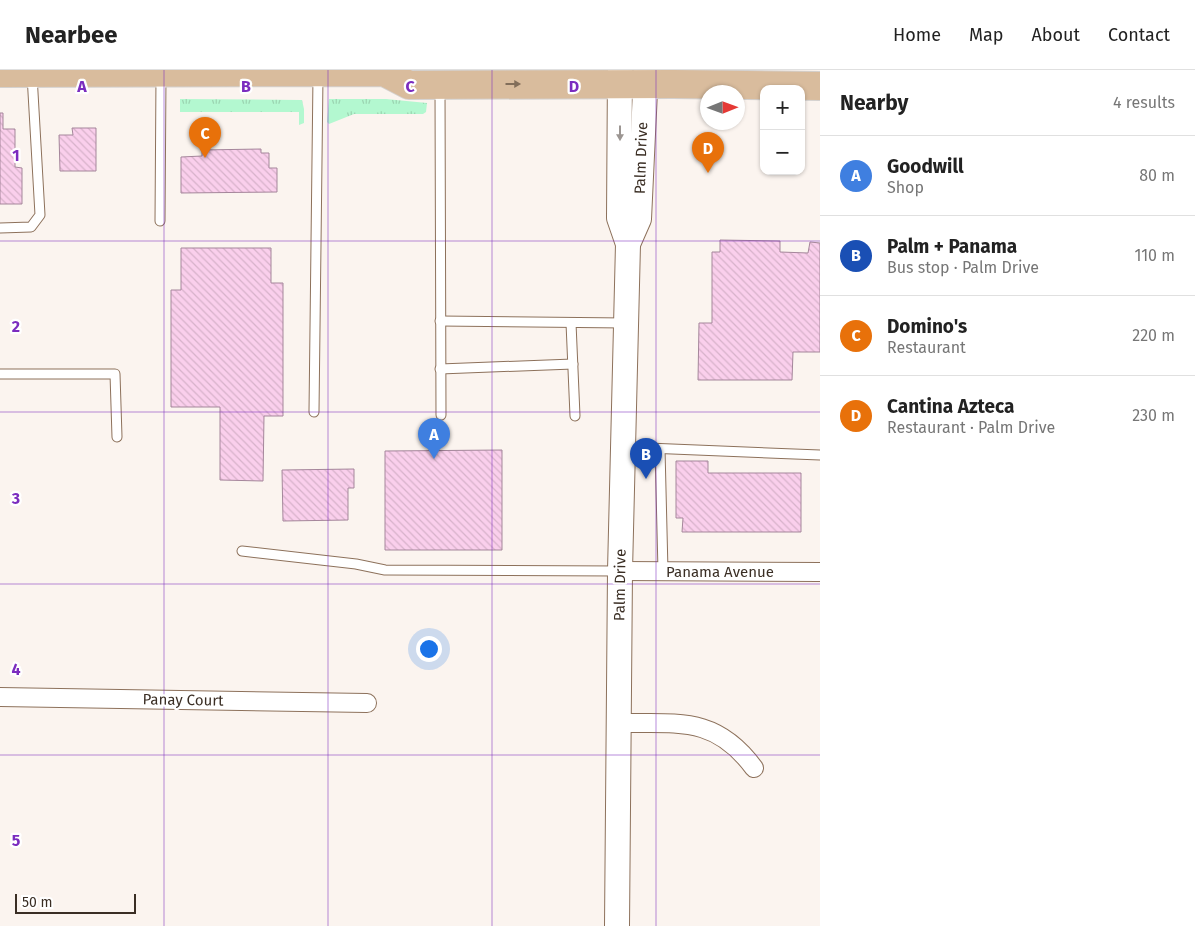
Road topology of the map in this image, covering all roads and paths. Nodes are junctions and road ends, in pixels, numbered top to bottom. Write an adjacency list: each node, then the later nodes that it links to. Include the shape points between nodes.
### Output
1 (386, 71): 5 (main road); 8 (main road, via 408,85)
2 (2, 72): 3 (main road)
3 (43, 72): 6 (main road); 11 (lane, via 40,216 31,227)
4 (230, 72): 5 (main road); 6 (main road)
5 (318, 73): 18 (lane)
6 (161, 74): 10 (lane)
7 (633, 77): 8 (main road, one-way to 7); 9 (main road); 14 (street, Palm Drive, via 639,219 628,244)
8 (440, 85): 12 (lane)
9 (820, 86)
10 (160, 221)
11 (0, 228)
12 (440, 321): 13 (lane); 16 (lane)
13 (571, 323): 14 (lane); 15 (lane)
14 (625, 324): 22 (street, Palm Drive)
15 (573, 364): 16 (lane); 20 (lane)
16 (440, 369): 19 (lane)
17 (0, 374): 21 (lane, via 115,374)
18 (314, 412)
19 (441, 415)
20 (575, 416)
21 (117, 437)
22 (622, 447): 23 (lane); 26 (street, Palm Drive)
23 (660, 449): 24 (lane); 27 (lane)
24 (820, 455)
25 (242, 551): 26 (lane, via 385,570)
26 (620, 571): 27 (street, Panama Avenue); 31 (street, Palm Drive)
27 (663, 571): 28 (street, Panama Avenue)
28 (820, 572)
29 (0, 697): 30 (street, Panay Court)
30 (367, 704)
31 (618, 723): 32 (street, via 702,727 734,744); 33 (street, Palm Drive)
32 (754, 768)
33 (617, 926)

